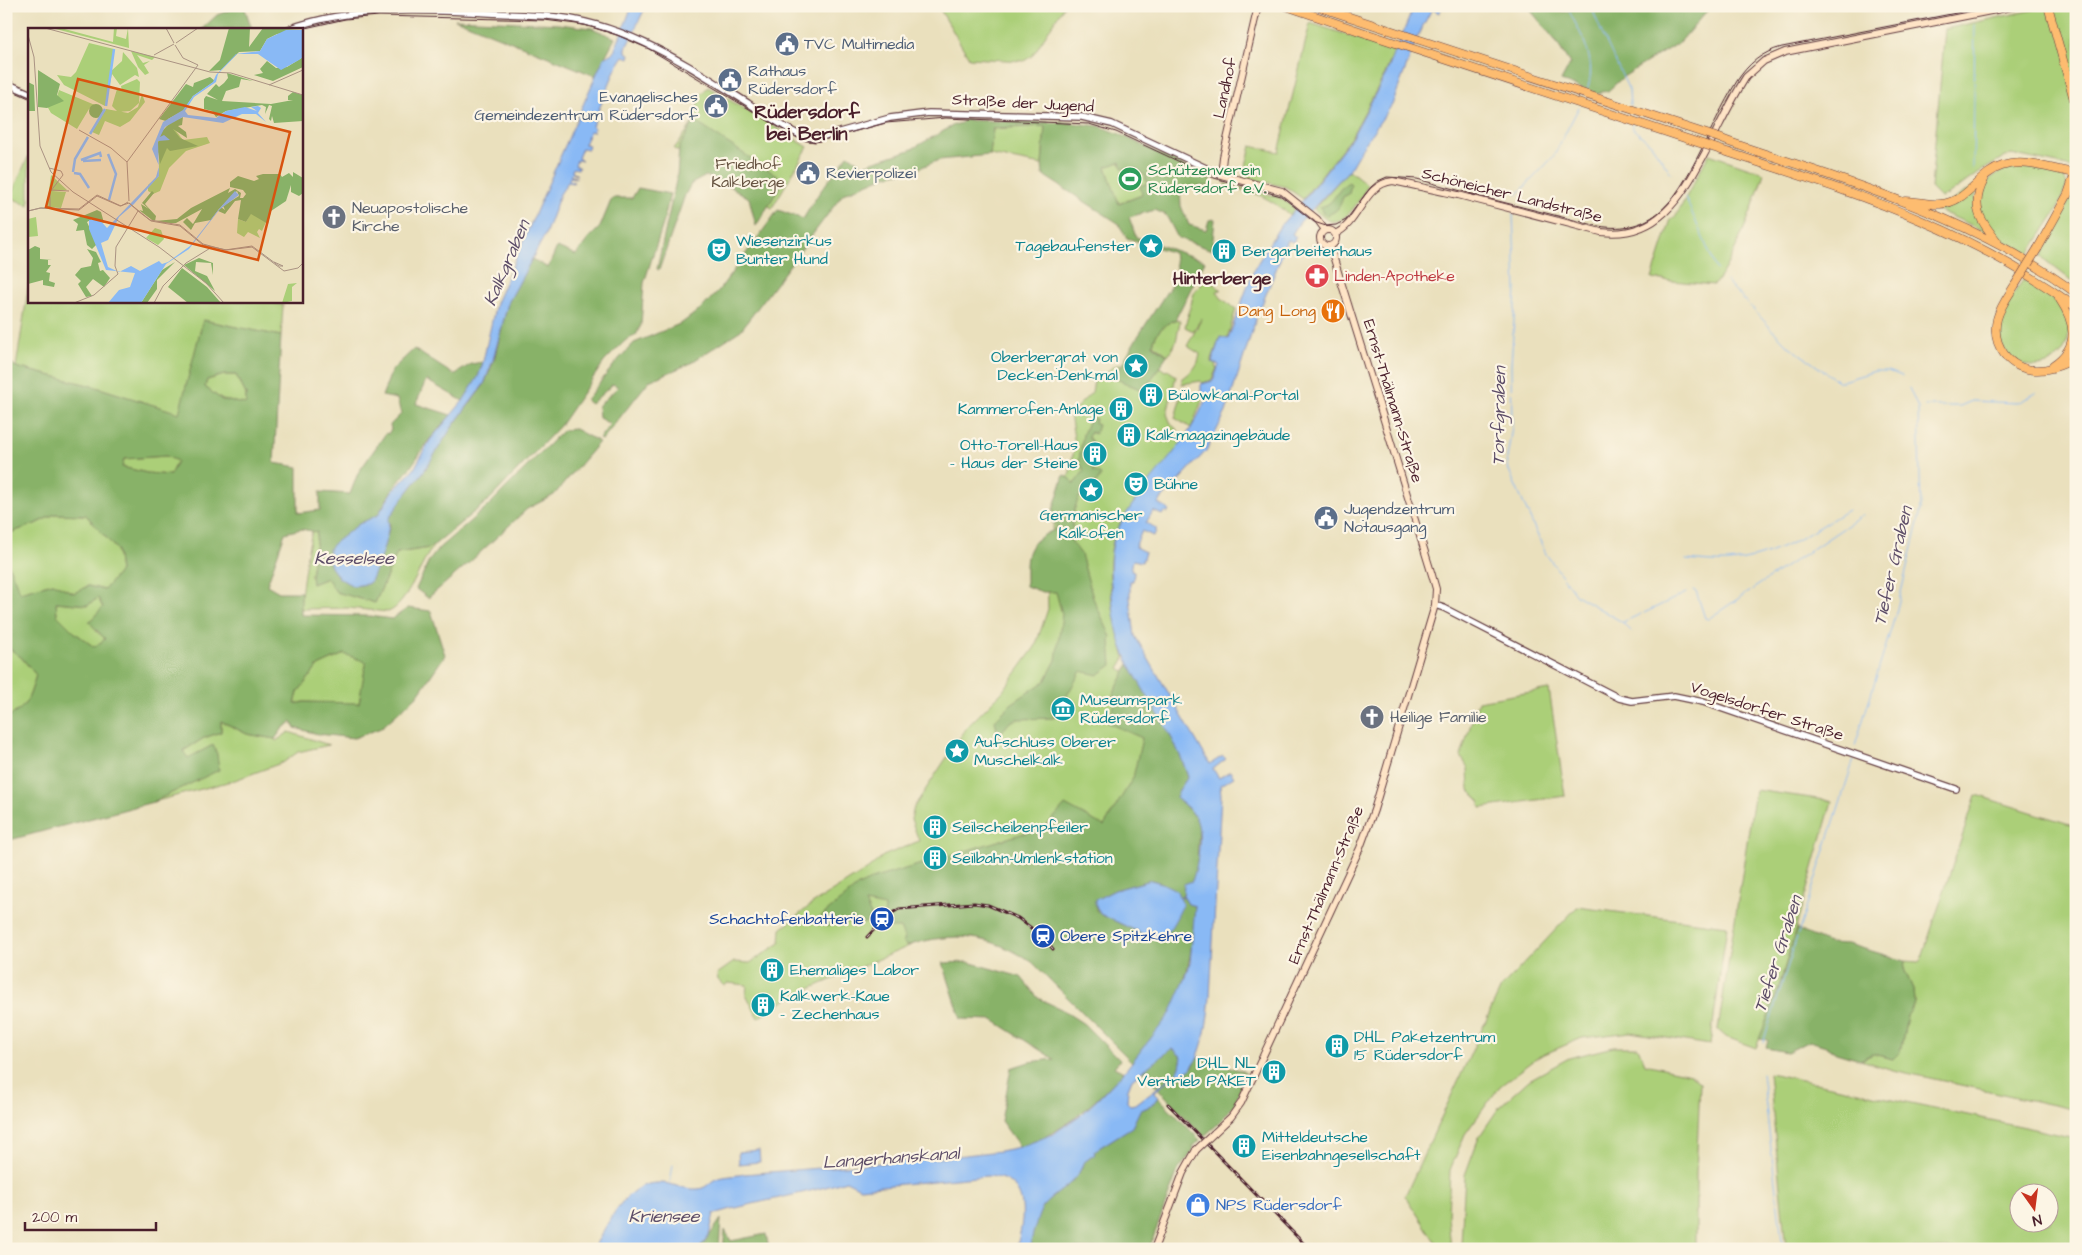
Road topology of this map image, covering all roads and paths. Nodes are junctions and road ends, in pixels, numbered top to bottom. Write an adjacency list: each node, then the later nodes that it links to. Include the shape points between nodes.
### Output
1 (1258, 6): 12 (main road, Landhof)
2 (1286, 6): 19 (highway, bridge, via 1869,200 1919,219 2013,266)
3 (1316, 6): 14 (highway, bridge)
4 (2016, 6): 16 (main road, Schöneicher Landstraße, via 1806,47 1764,61 1748,74 1740,86 1675,204 1655,220 1633,230 1601,232 1402,182 1387,182 1374,188 1351,220)
5 (2048, 6): 10 (highway)
6 (454, 9): 7 (street, via 368,12 317,20); 12 (street, Straße der Jugend, via 561,17 597,24 633,37 666,53 801,136 814,138 890,118 929,113 1082,117 1112,124)
7 (292, 28)
8 (6, 83): 9 (street)
9 (28, 92)
10 (2076, 107)
11 (2075, 171): 13 (highway, via 2011,164 2001,166); 23 (highway, bridge, via 2058,213 1997,320 1998,343 2008,359 2016,365 2035,370)
12 (1221, 175): 15 (main road, Straße der Jugend, via 1282,191 1317,219)
13 (1986, 176): 14 (highway, via 1956,200 1942,204); 17 (highway, via 1977,201 1978,211)
14 (1901, 200): 17 (highway)
15 (1325, 230): 16 (main road); 18 (main road, via 1320,240)
16 (1335, 234): 18 (main road, via 1335,241)
17 (1998, 242): 20 (highway)
18 (1330, 246): 24 (main road, Ernst-Thälmann-Straße, via 1432,573)
19 (2055, 292): 21 (highway); 23 (highway, via 2067,310 2073,330 2065,355)
20 (2076, 293)
21 (2076, 307)
22 (2076, 359): 23 (highway)
23 (2047, 369)
24 (1435, 605): 25 (street, Vogelsdorfer Straße, via 1619,698 1632,701 1674,696 1703,702); 26 (main road, Ernst-Thälmann-Straße, bridge, via 1360,848 1241,1103 1196,1150 1182,1173)
25 (1956, 789)
26 (1154, 1249)

